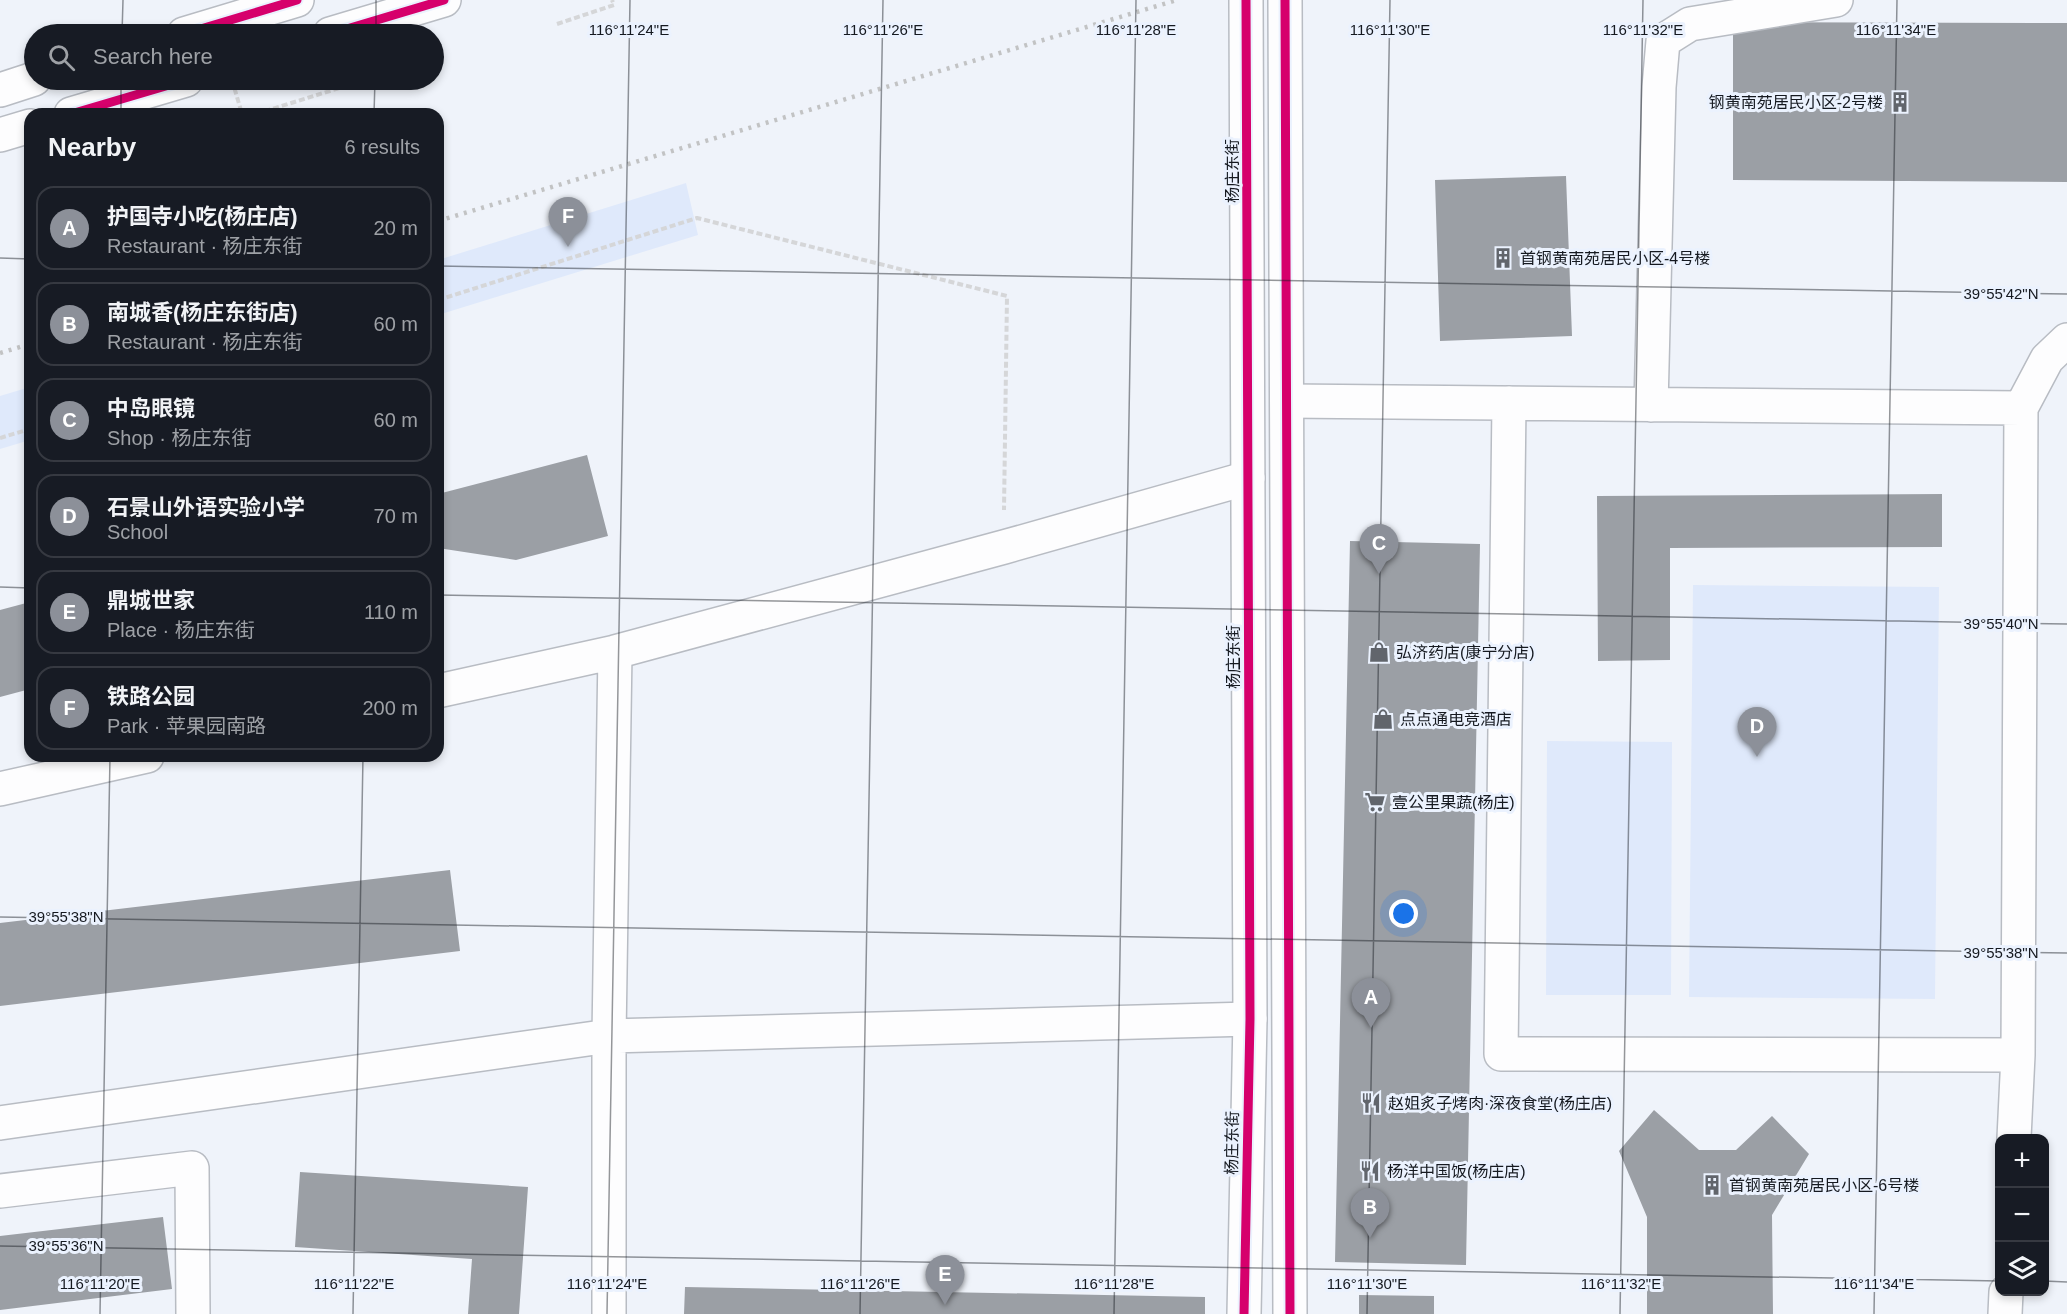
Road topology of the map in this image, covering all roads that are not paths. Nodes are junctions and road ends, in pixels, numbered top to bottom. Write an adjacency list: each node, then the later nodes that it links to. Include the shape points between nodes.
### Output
1 (297, 0): 6 (street)
2 (444, 0): 7 (street)
3 (1246, 0): 19 (street, 杨庄东街)
4 (1285, 0): 15 (street)
5 (1836, 0): 17 (street, via 1690,24 1664,40 1659,87)
6 (217, 24)
7 (364, 24)
8 (24, 83): 9 (street)
9 (0, 90)
10 (152, 90): 11 (street)
11 (91, 108)
12 (24, 128): 13 (street)
13 (0, 135)
14 (2067, 340): 18 (street, via 2046,359)
15 (1287, 401): 16 (street); 34 (street)
16 (1509, 403): 17 (street); 26 (street, via 1501,1054)
17 (1651, 405): 18 (street)
18 (2021, 408): 26 (street)
19 (1248, 478): 20 (street); 24 (street, 杨庄东街)
20 (615, 652): 21 (street); 25 (street)
21 (444, 690)
22 (120, 762): 23 (street)
23 (0, 789)
24 (1250, 1019): 25 (street); 33 (street, 杨庄东街)
25 (609, 1036): 27 (street); 32 (street)
26 (2018, 1055): 28 (street)
27 (0, 1123)
28 (2014, 1134)
29 (0, 1191): 31 (street, via 192,1168)
30 (2006, 1296): 35 (street)
31 (193, 1314)
32 (609, 1314)
33 (1244, 1314)
34 (1290, 1314)
35 (2005, 1314)

